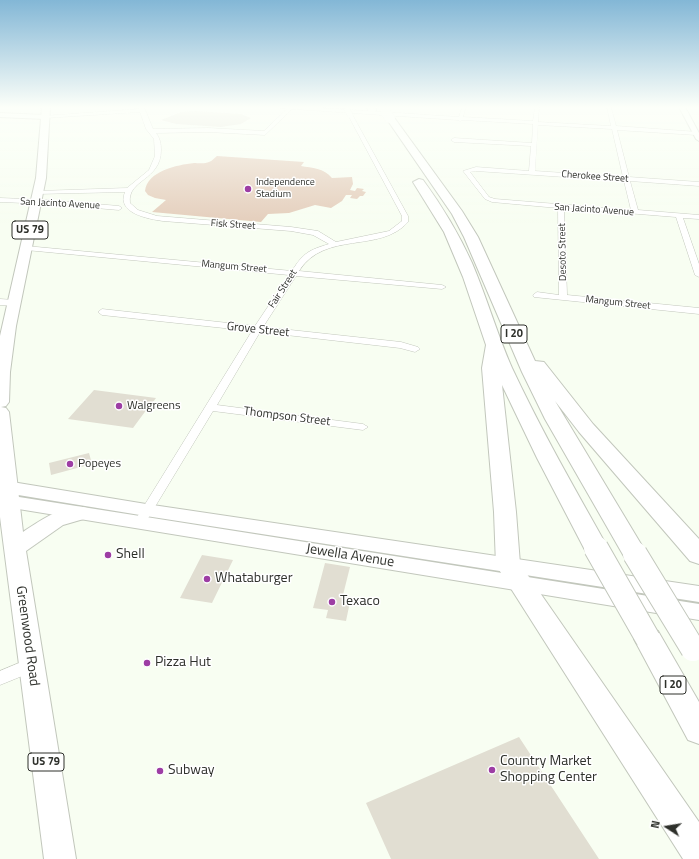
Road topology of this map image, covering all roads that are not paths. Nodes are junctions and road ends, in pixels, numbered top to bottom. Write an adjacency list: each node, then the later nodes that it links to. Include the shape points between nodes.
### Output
1 (44, 147): 12 (main road, US 79)
2 (158, 147): 11 (street, via 155,165 150,173)
3 (367, 147): 20 (street, Fair Street, via 405,216 405,222 391,233)
4 (400, 147): 33 (highway, I 20, via 452,236)
5 (406, 147): 32 (highway, I 20, via 458,214 471,237)
6 (534, 147): 8 (street)
7 (619, 147): 9 (street)
8 (532, 173): 9 (street, Cherokee Street); 13 (street, Cherokee Street, via 467,170 466,172)
9 (627, 179): 10 (street, Cherokee Street); 17 (street)
10 (699, 184)
11 (129, 190): 12 (street); 20 (street, Fisk Street, via 126,198 130,208 143,216 291,229 315,233)
12 (37, 198): 14 (street, San Jacinto Avenue); 16 (street, San Jacinto Avenue); 21 (main road, US 79)
13 (489, 199): 15 (street, San Jacinto Avenue)
14 (0, 200)
15 (561, 207): 17 (street, San Jacinto Avenue); 26 (street, Desoto Street)
16 (119, 208)
17 (634, 213): 18 (street, San Jacinto Avenue)
18 (679, 216): 19 (street, San Jacinto Avenue); 23 (street)
19 (699, 218)
20 (335, 244): 22 (street, Fair Street, via 312,252)
21 (26, 248): 22 (street, Mangum Street); 28 (main road, US 79)
22 (294, 272): 24 (street, Mangum Street); 31 (street, Fair Street)
23 (699, 275)
24 (442, 286)
25 (537, 295): 26 (street, Mangum Street)
26 (563, 298): 29 (street, Mangum Street)
27 (0, 302): 28 (street)
28 (14, 303): 35 (main road, US 79)
29 (699, 311)
30 (102, 312): 31 (street, Grove Street)
31 (257, 330): 34 (street, Grove Street, via 401,345); 36 (street, Fair Street)
32 (516, 339): 43 (highway, via 586,428); 47 (highway, I 20, bridge, via 555,419)
33 (494, 345): 44 (highway, via 491,368); 50 (highway, I 20, bridge, via 527,420)
34 (415, 349)
35 (0, 402)
36 (210, 407): 38 (street, Thompson Street); 41 (street, Fair Street)
37 (0, 412): 39 (main road, Greenwood Road / US 79)
38 (363, 426)
39 (4, 494): 40 (main road, Jewella Avenue); 41 (main road, Jewella Avenue); 42 (main road, Greenwood Road / US 79)
40 (80, 513): 41 (main road, Jewella Avenue); 42 (main road, via 56,520)
41 (143, 516): 44 (main road, Jewella Avenue)
42 (16, 547): 48 (main road, Greenwood Road / US 79)
43 (699, 554)
44 (513, 574): 45 (main road, Jewella Avenue); 46 (main road, Jewella Avenue); 51 (highway)
45 (699, 594)
46 (699, 612)
47 (696, 654)
48 (31, 664): 49 (street); 52 (main road, Greenwood Road / US 79)
49 (0, 678)
50 (699, 730)
51 (699, 852)
52 (60, 859)

